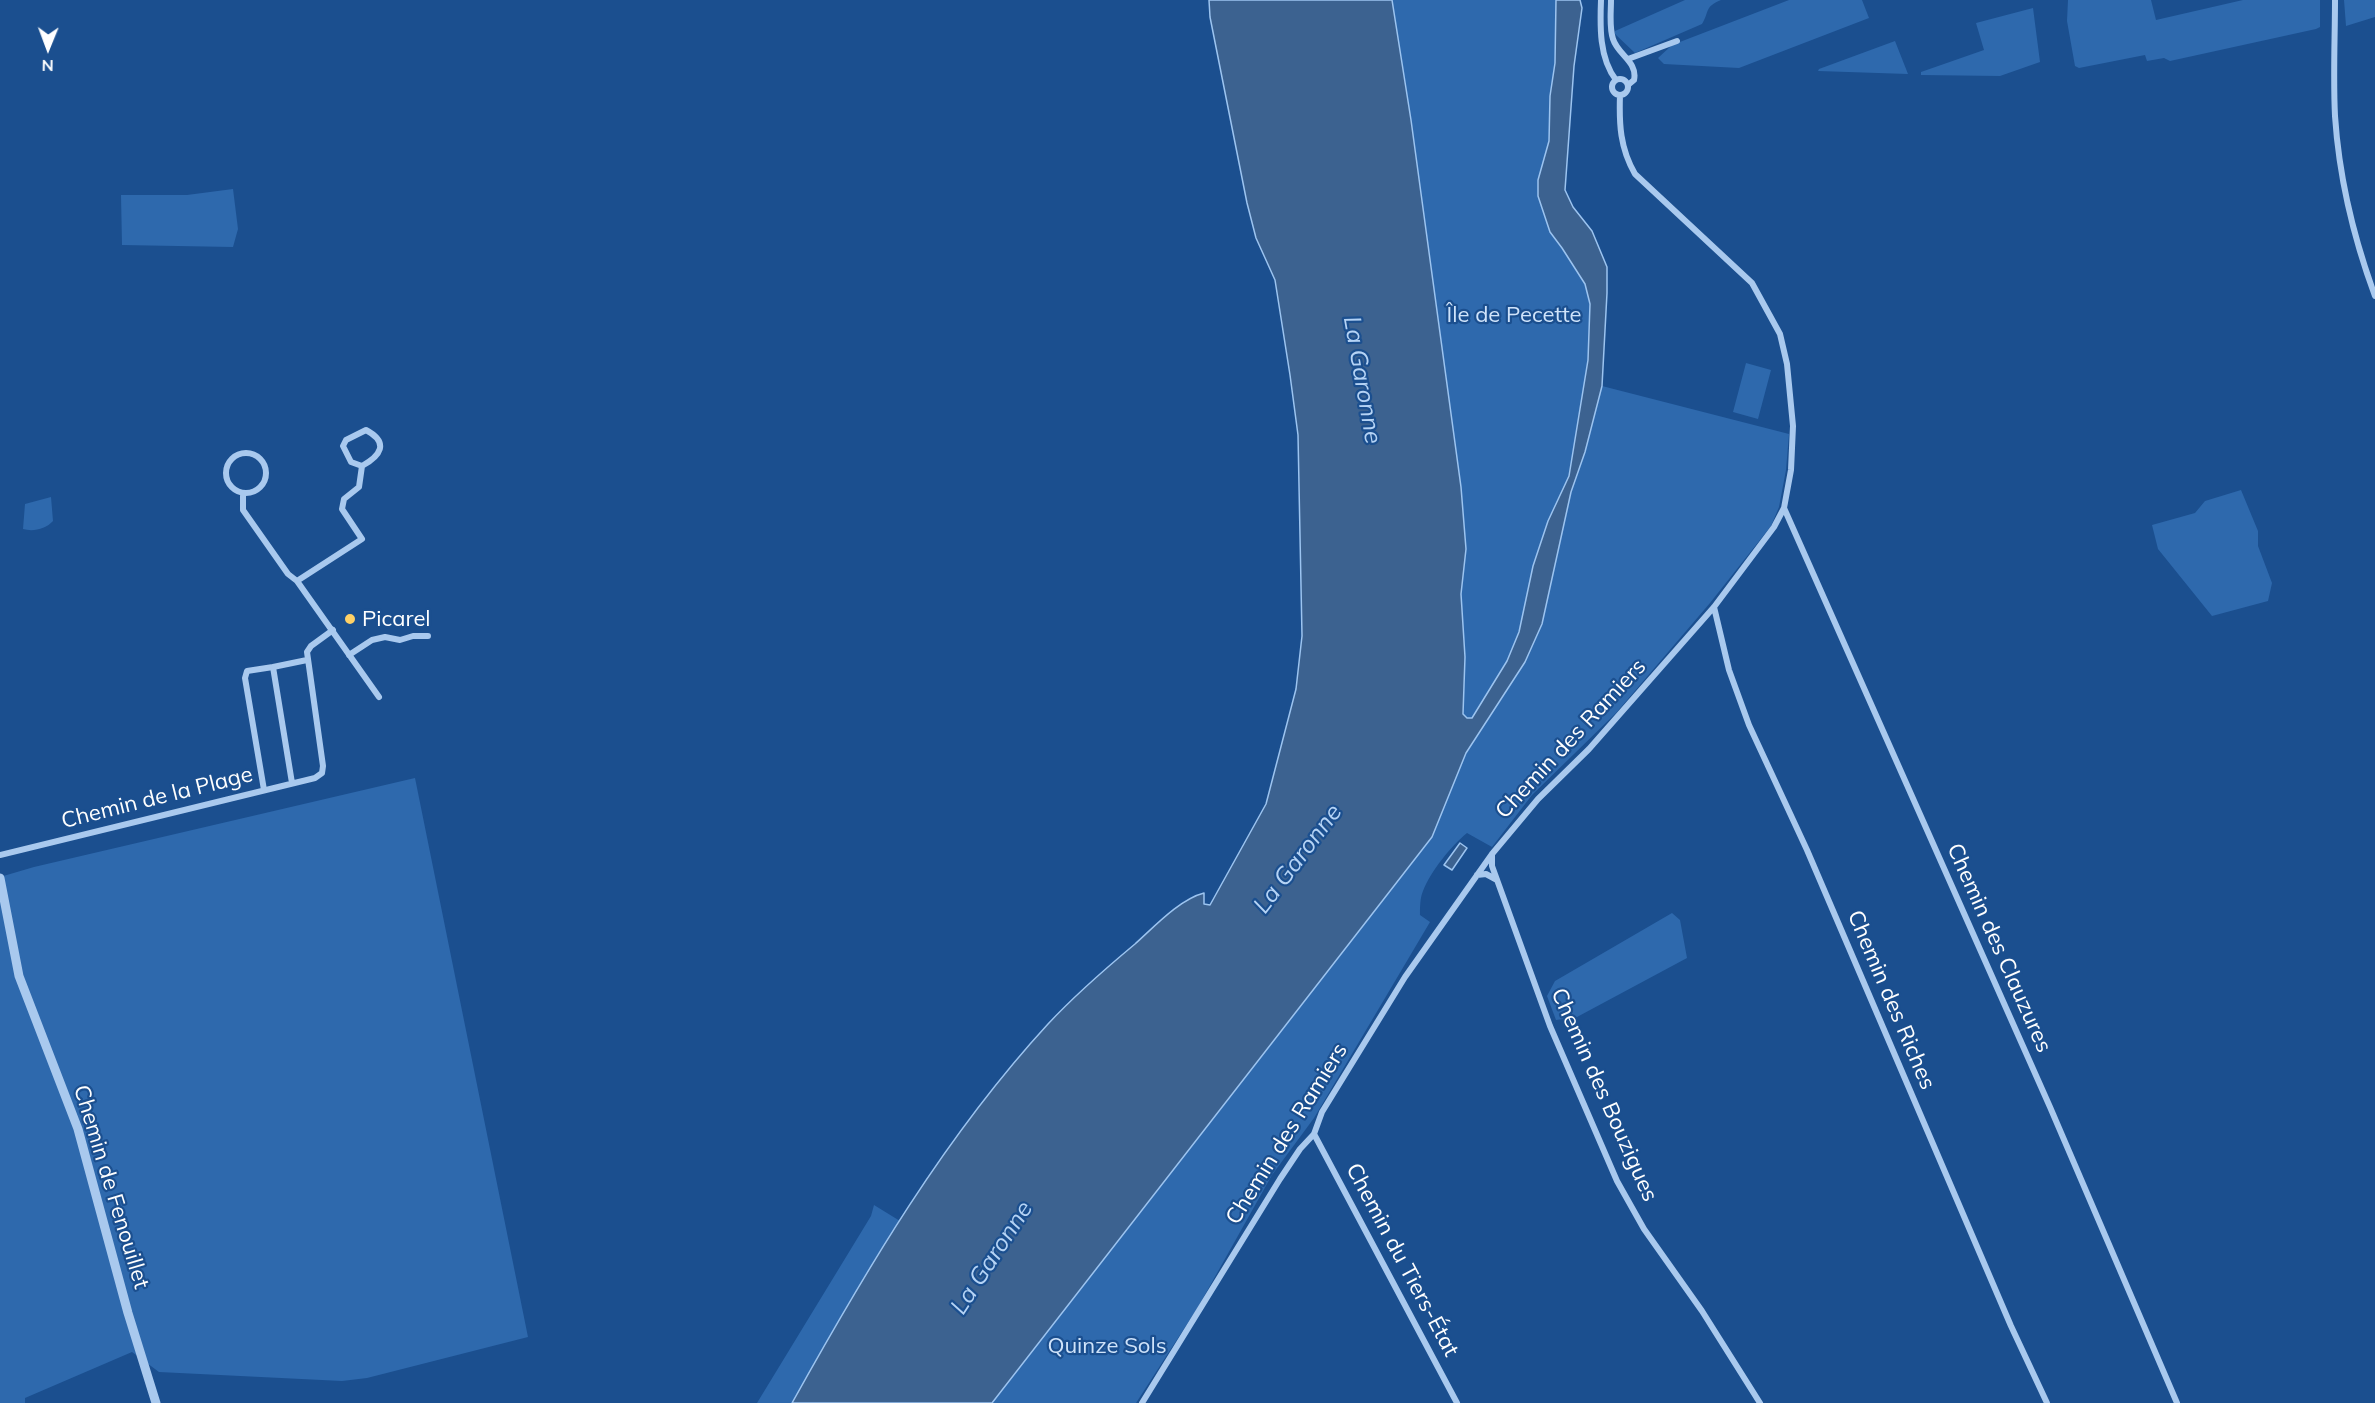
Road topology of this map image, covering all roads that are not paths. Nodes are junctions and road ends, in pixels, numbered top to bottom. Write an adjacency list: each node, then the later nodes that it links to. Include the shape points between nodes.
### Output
1 (1600, 0): 6 (street, via 1602,44)
2 (1611, 0): 5 (street, via 1612,38 1617,50)
3 (2335, 0): 9 (street, via 2337,140 2359,244)
4 (1677, 40): 5 (street)
5 (1628, 59): 7 (street, via 1635,72)
6 (1616, 80): 7 (street); 8 (street, via 1612,90)
7 (1628, 85): 8 (street)
8 (1620, 95): 12 (street, Chemin des Ramiers, via 1622,145 1635,174 1752,283 1780,334 1793,426)
9 (2375, 296)
10 (362, 466): 10 (street, via 351,462 342,446 366,430 373,434 381,451 377,458); 13 (street, via 359,488 344,499 342,509 362,539)
11 (243, 493): 11 (street, via 263,484 266,473 255,454 233,457 226,467 226,478 232,488); 13 (street, via 243,510)
12 (1784, 508): 14 (street, Chemin des Ramiers); 34 (street, Chemin des Clauzures)
13 (297, 581): 15 (street)
14 (1714, 608): 23 (street, Chemin des Ramiers); 33 (street, Chemin des Riches, via 1729,670 1749,725)
15 (333, 630): 17 (street); 18 (street, via 311,646)
16 (428, 636): 17 (street, via 372,640)
17 (349, 655): 20 (street)
18 (307, 660): 19 (street); 21 (street, Chemin de la Plage, via 323,766 322,773 315,778)
19 (273, 667): 21 (street); 22 (street, via 247,671 245,678)
20 (379, 697)
21 (292, 783): 22 (street, Chemin de la Plage)
22 (264, 790): 24 (street, Chemin de la Plage)
23 (1492, 854): 25 (street, Chemin des Ramiers); 27 (street, Chemin des Bouzigues)
24 (0, 855)
25 (1477, 875): 27 (street, via 1486,874); 28 (street, Chemin des Ramiers, via 1405,977 1322,1112)
26 (0, 878): 29 (street, Chemin de Fenouillet, via 19,976 78,1129)
27 (1498, 880): 32 (street, Chemin des Bouzigues, via 1550,1026 1626,1199)
28 (1314, 1134): 30 (street, Chemin des Ramiers, via 1280,1179); 31 (street, Chemin du Tiers-État)
29 (156, 1403)
30 (1142, 1403)
31 (1457, 1403)
32 (1760, 1403)
33 (2047, 1403)
34 (2177, 1403)

